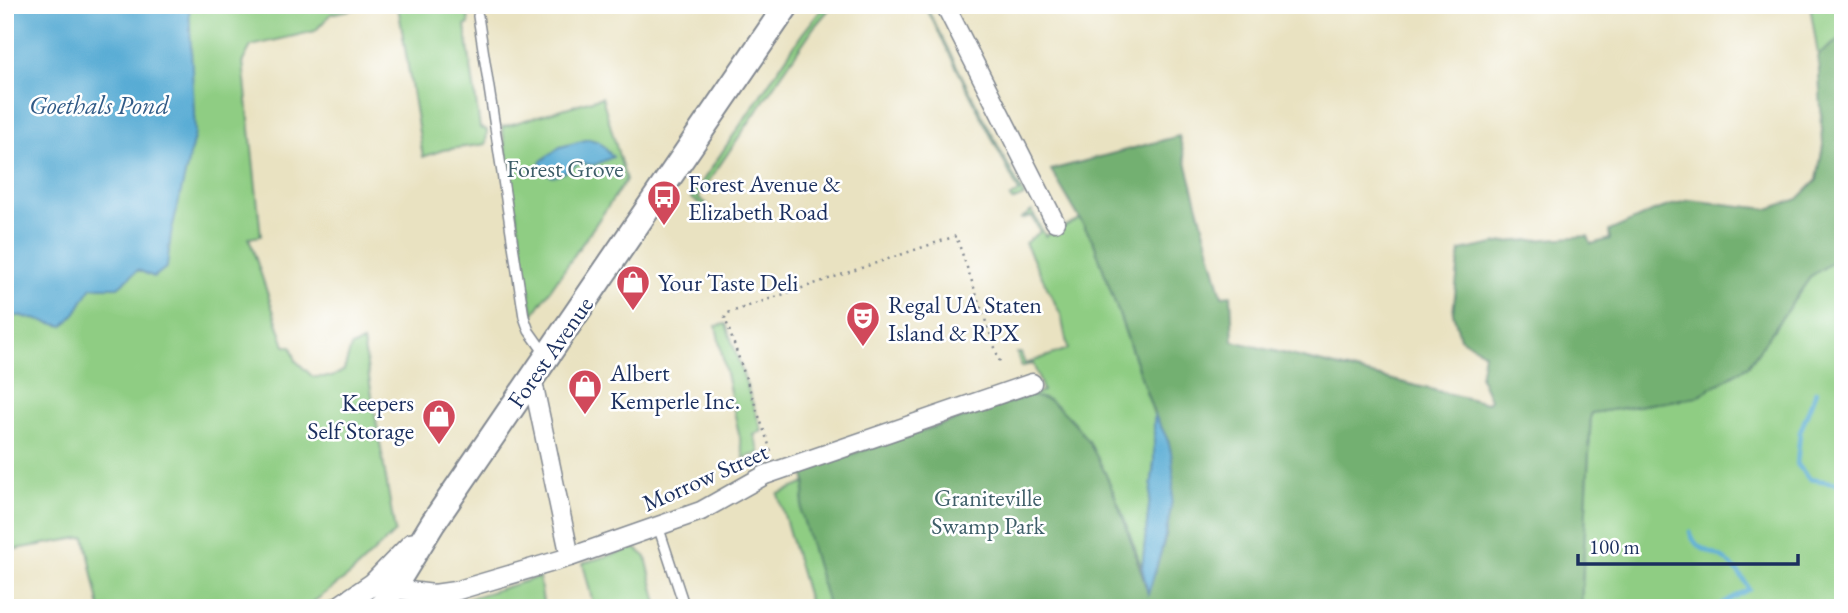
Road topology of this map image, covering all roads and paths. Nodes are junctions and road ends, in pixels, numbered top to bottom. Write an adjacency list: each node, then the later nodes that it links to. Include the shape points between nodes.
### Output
1 (787, 5): 5 (main road, Forest Avenue)
2 (945, 5): 4 (street)
3 (478, 16): 5 (lane, via 524,317)
4 (1055, 222)
5 (547, 356): 7 (main road, Forest Avenue)
6 (1001, 365): 9 (path, via 956,236 727,313)
7 (532, 377): 10 (main road, Forest Avenue); 12 (street)
8 (1032, 383): 11 (street, Morrow Street, via 765,474 701,511)
9 (771, 451)
10 (433, 523): 13 (main road); 14 (street, Forest Avenue, via 381,577)
11 (658, 526): 12 (street, Morrow Street); 15 (lane)
12 (570, 557): 13 (street, Morrow Street, via 455,591)
13 (387, 598)
14 (338, 608)
15 (685, 608)

